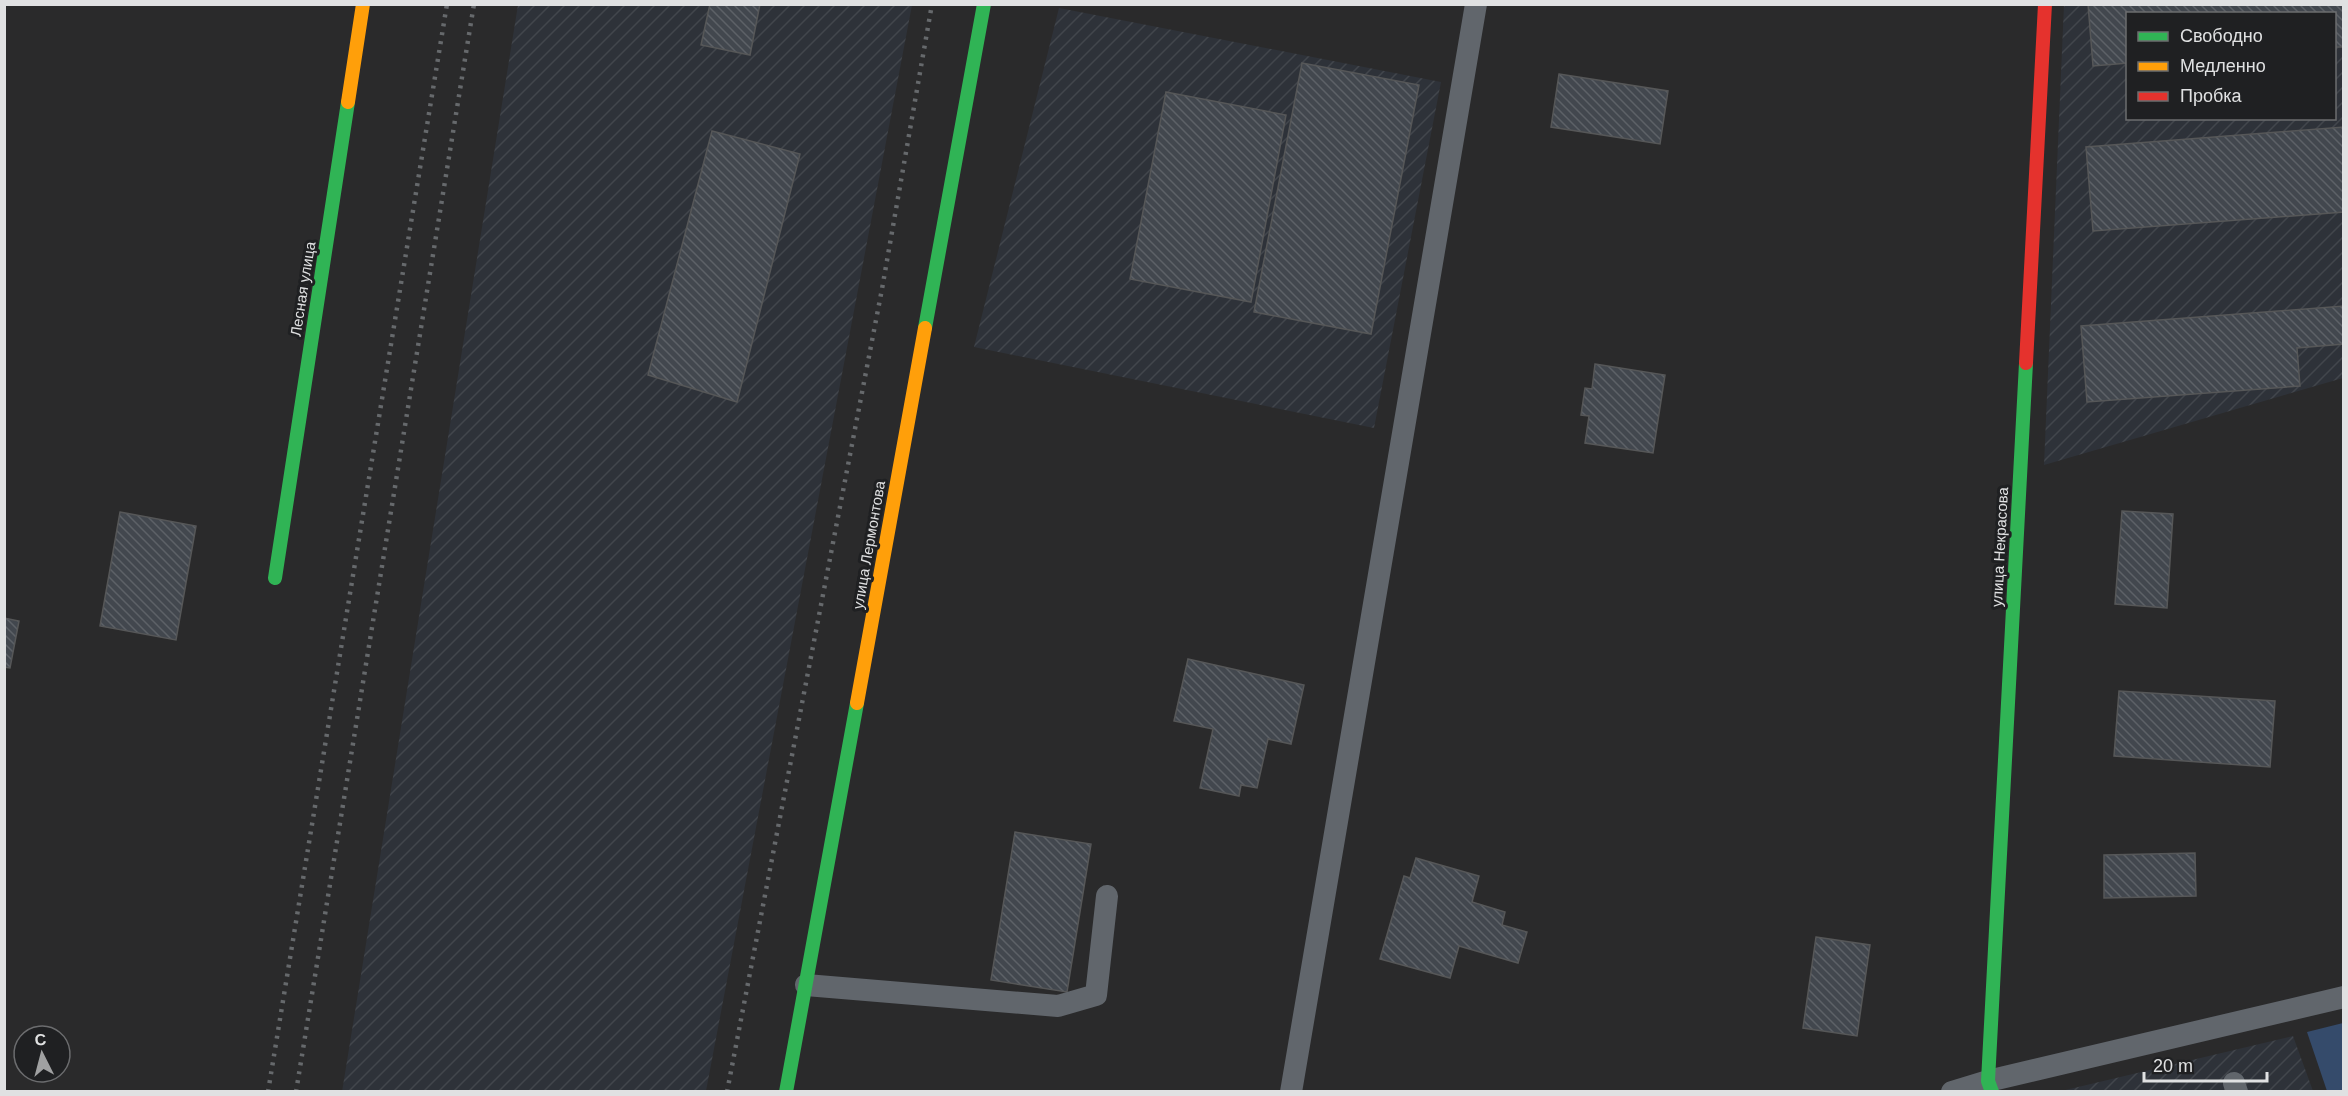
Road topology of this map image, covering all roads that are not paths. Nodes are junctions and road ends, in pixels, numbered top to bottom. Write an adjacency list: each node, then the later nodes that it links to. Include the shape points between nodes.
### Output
1 (363, 4): 5 (street, Лесная улица)
2 (984, 4): 7 (street, улица Лермонтова)
3 (1476, 4): 11 (lane)
4 (2045, 4): 9 (street, улица Некрасова)
5 (275, 578)
6 (1107, 896): 7 (lane, via 1096,995 1058,1006)
7 (806, 986): 10 (street, улица Лермонтова)
8 (2343, 997): 9 (lane)
9 (1990, 1086): 12 (lane)
10 (786, 1092)
11 (1292, 1092)
12 (1952, 1092)

